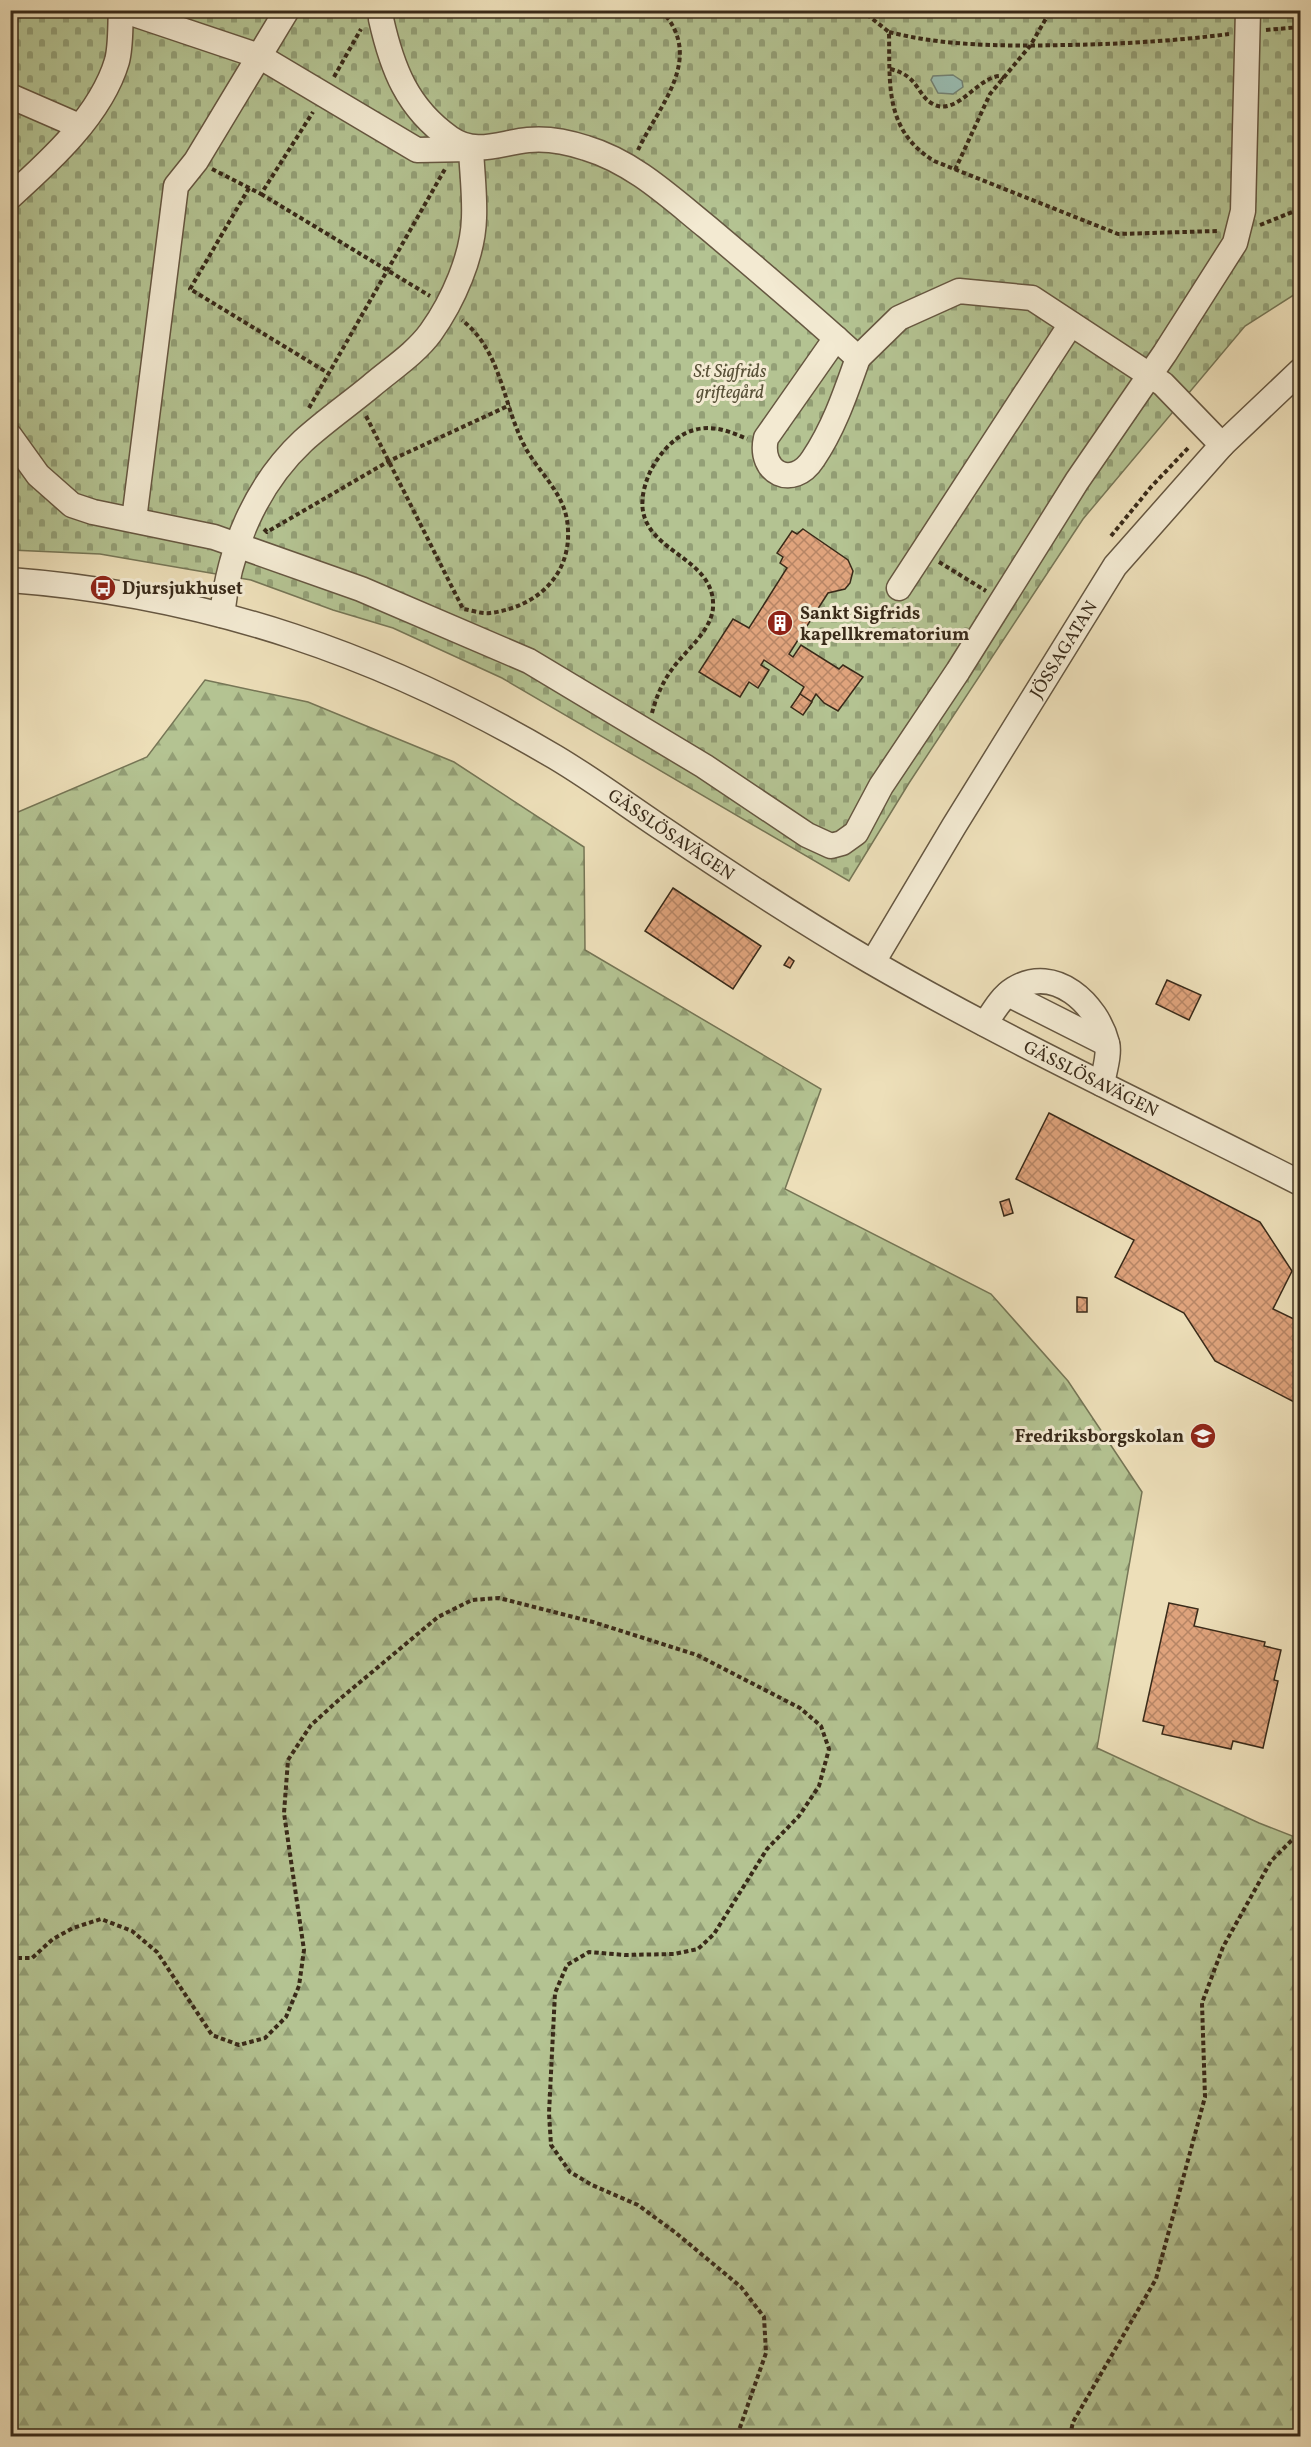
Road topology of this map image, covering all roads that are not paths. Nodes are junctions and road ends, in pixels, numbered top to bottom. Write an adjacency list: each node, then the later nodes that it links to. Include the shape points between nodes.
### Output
1 (121, 10): 5 (street); 7 (street, via 117,60 103,92)
2 (287, 10): 5 (street)
3 (382, 15): 8 (street, via 399,80 420,109 449,138)
4 (1248, 21): 14 (street, via 1246,174 1240,230 1178,333)
5 (259, 56): 8 (street, via 417,150); 17 (street, via 196,161 176,186)
6 (10, 96): 7 (street)
7 (79, 126): 9 (street)
8 (471, 149): 11 (street, via 530,140 559,141 586,147 630,167 776,284); 18 (street, via 474,219 460,276 446,306 430,333 401,362 303,441 272,476 253,503)
9 (10, 197)
10 (1071, 324): 12 (street, via 1032,298 959,291 899,318); 14 (street); 20 (street)
11 (836, 338): 12 (street); 12 (street, via 766,438 768,465 781,475 805,469 837,414)
12 (858, 358)
13 (1300, 371): 16 (street, JÖSSAGATAN)
14 (1148, 374): 16 (street, via 1163,384); 18 (street, via 881,786 856,833 831,846 807,835 646,730 529,661 361,589)
15 (10, 436): 17 (street, via 38,475 72,505)
16 (1222, 445): 22 (street, JÖSSAGATAN, via 1115,566)
17 (134, 520): 18 (street, via 214,537)
18 (238, 547): 21 (street, via 226,584)
19 (10, 580): 21 (street, GÄSSLÖSAVÄGEN, via 104,588)
20 (899, 588)
21 (222, 615): 22 (street, GÄSSLÖSAVÄGEN, via 308,639 454,700 558,759)
22 (873, 962): 24 (street, GÄSSLÖSAVÄGEN)
23 (1008, 994): 24 (street); 25 (street); 25 (street, via 1034,981 1061,984 1089,1004)
24 (985, 1024): 26 (street, GÄSSLÖSAVÄGEN)
25 (1107, 1044): 26 (street)
26 (1102, 1084): 27 (street, GÄSSLÖSAVÄGEN)
27 (1300, 1183)

